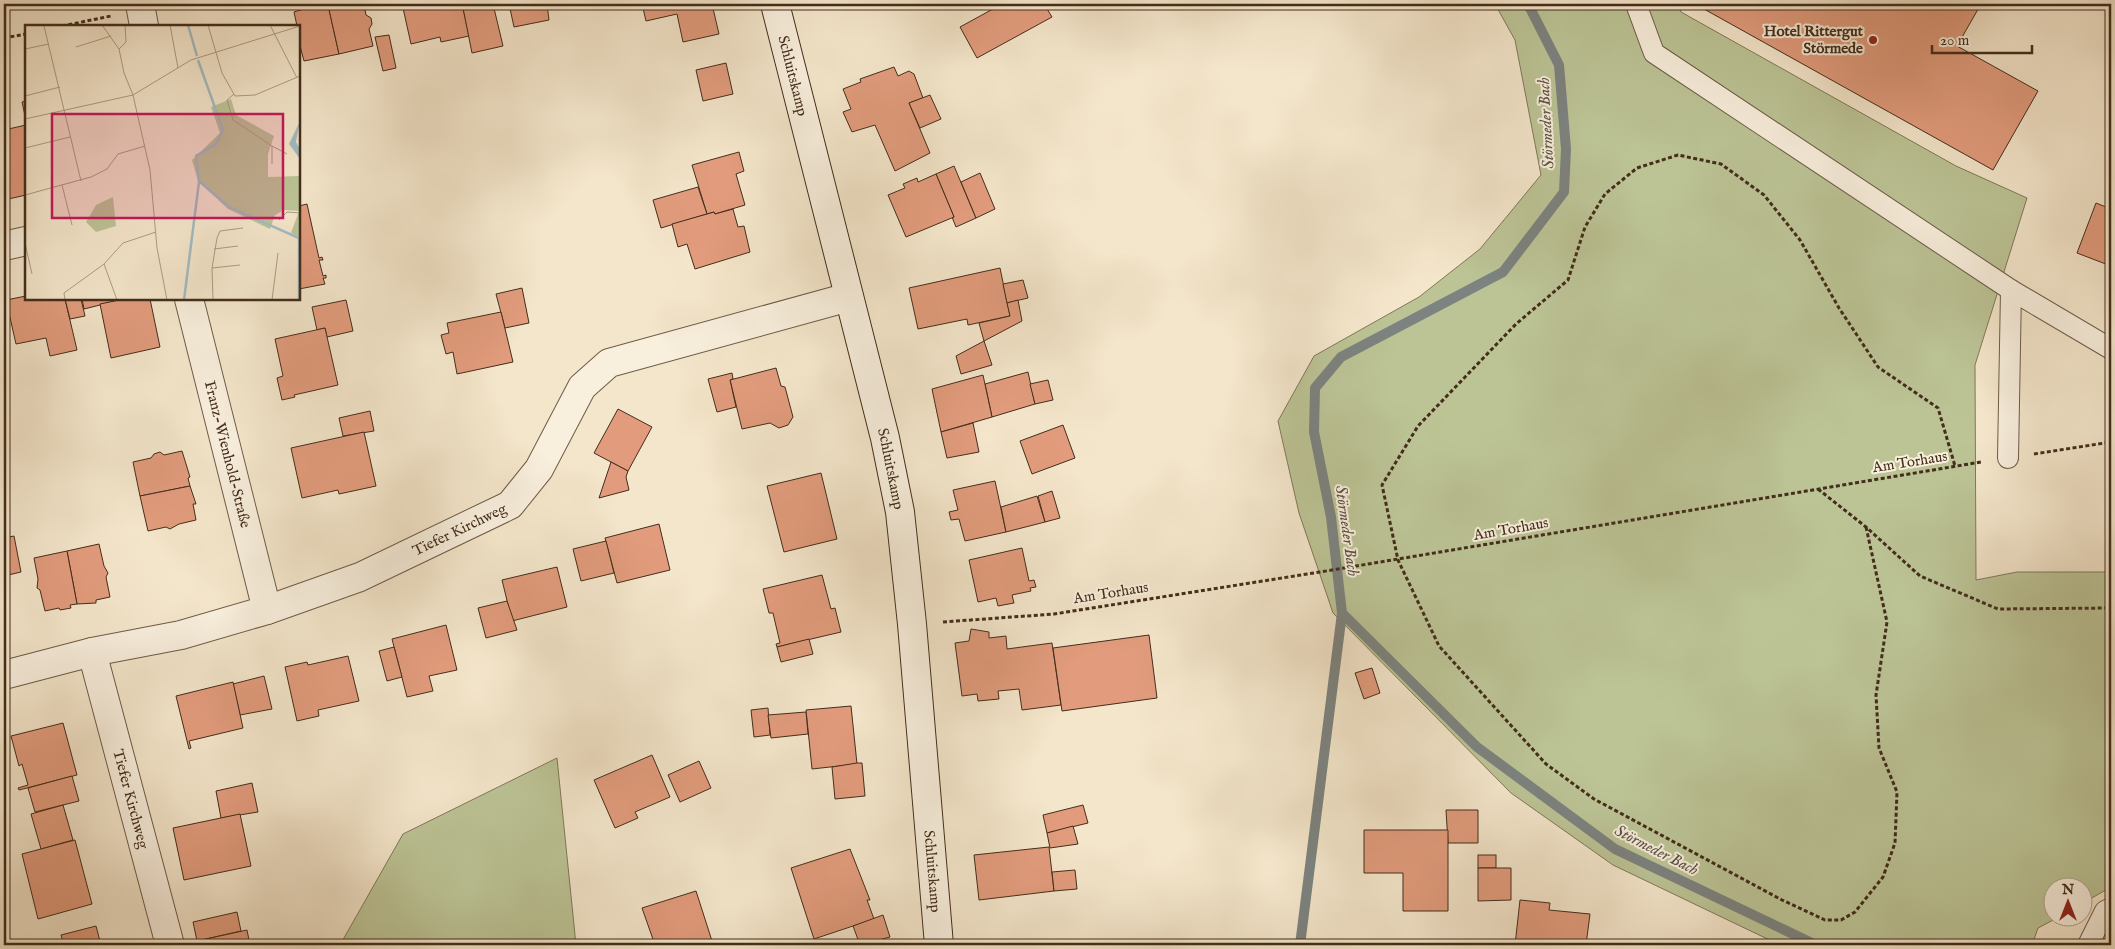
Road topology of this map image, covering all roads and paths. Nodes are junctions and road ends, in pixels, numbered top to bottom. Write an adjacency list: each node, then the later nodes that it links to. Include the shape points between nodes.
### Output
1 (140, 4): 4 (street)
2 (775, 4): 10 (street, Schluitskamp)
3 (1636, 4): 9 (lane, via 1654,52)
4 (144, 25)
5 (25, 34): 6 (path)
6 (4, 38)
7 (25, 241): 8 (street)
8 (4, 246)
9 (2011, 290): 12 (lane); 14 (lane)
10 (849, 297): 20 (street, Tiefer Kirchweg, via 609,363 582,387 539,468 510,505 360,577); 21 (street, Schluitskamp, via 900,512)
11 (189, 300): 20 (street, Franz-Wienhold-Straße)
12 (2111, 349)
13 (2111, 442): 14 (path, Am Torhaus)
14 (2008, 458): 15 (path, Am Torhaus)
15 (1955, 466): 16 (path, Am Torhaus); 18 (path, via 1938,408 1878,368 1800,240 1764,196 1722,164 1678,155 1637,168 1605,194 1584,227 1568,280 1516,324 1418,426 1382,485)
16 (1818, 489): 17 (path); 18 (path, Am Torhaus)
17 (1866, 527): 18 (path, via 1887,622 1876,695 1879,748 1897,792 1895,843 1883,877 1854,912 1841,920 1825,920 1782,900 1594,798 1546,764 1439,646); 19 (path, via 1920,576 1998,609)
18 (1398, 560): 21 (path, Am Torhaus, via 1054,614)
19 (2111, 608)
20 (267, 610): 22 (street, Tiefer Kirchweg, via 180,635)
21 (912, 624): 26 (street, Schluitskamp)
22 (92, 652): 23 (street, Tiefer Kirchweg); 25 (street, Tiefer Kirchweg)
23 (4, 675)
24 (2111, 908): 27 (lane, via 2105,911)
25 (170, 945)
26 (939, 945)
27 (2088, 945)

